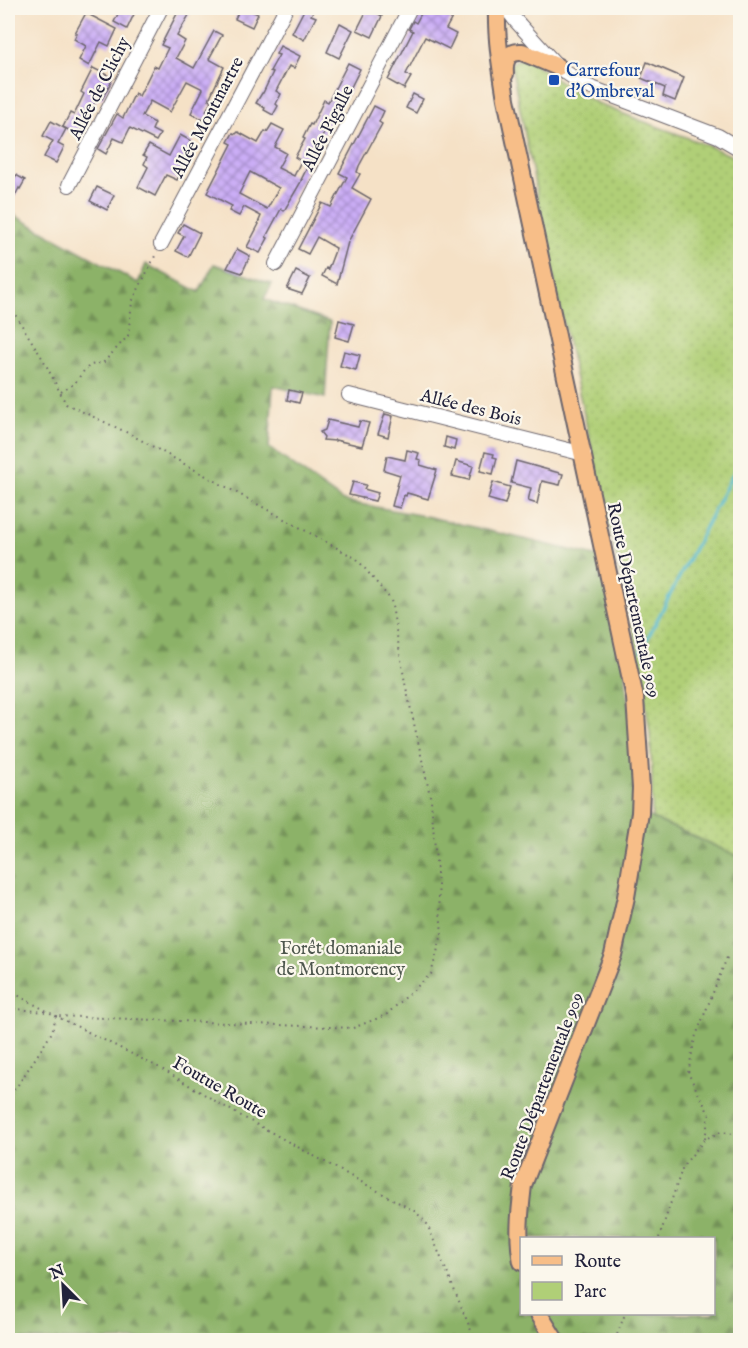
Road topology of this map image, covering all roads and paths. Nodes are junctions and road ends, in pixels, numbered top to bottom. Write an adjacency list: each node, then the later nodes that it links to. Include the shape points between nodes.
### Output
1 (161, 8): 9 (street, Allée de Clichy)
2 (286, 8): 10 (street, Allée Montmartre)
3 (410, 8): 11 (street, Allée Pigalle)
4 (497, 8): 7 (main road, Route Départementale 909, via 498,50)
5 (506, 8): 6 (street)
6 (558, 67): 7 (main road, via 522,52 510,55 504,63); 8 (street, via 584,85)
7 (506, 99): 15 (main road, Route Départementale 909)
8 (741, 149)
9 (69, 184)
10 (161, 244): 13 (path, via 132,302 128,336 103,363 90,365)
11 (276, 264)
12 (8, 306): 13 (path)
13 (60, 393): 20 (path, via 66,404 128,433 357,559 391,600 431,800 442,934 431,974 386,1015 354,1028)
14 (349, 395): 15 (street, Allée des Bois)
15 (584, 454): 25 (main road, Route Départementale 909, via 635,698 640,813 613,955 523,1185)
16 (728, 955): 23 (path, via 695,1038 688,1073 709,1114)
17 (8, 990): 19 (path, Foutue Route)
18 (8, 1008): 19 (path)
19 (48, 1012): 20 (path, Foutue Route)
20 (56, 1016): 21 (path, via 52,1032); 28 (path, Foutue Route, via 160,1068 416,1212 427,1224)
21 (8, 1100)
22 (741, 1135): 23 (path, via 721,1132)
23 (705, 1139): 24 (path, via 684,1166)
24 (660, 1237)
25 (520, 1252)
26 (540, 1315): 29 (main road)
27 (625, 1315): 30 (path)
28 (475, 1341)
29 (555, 1341)
30 (615, 1341)

